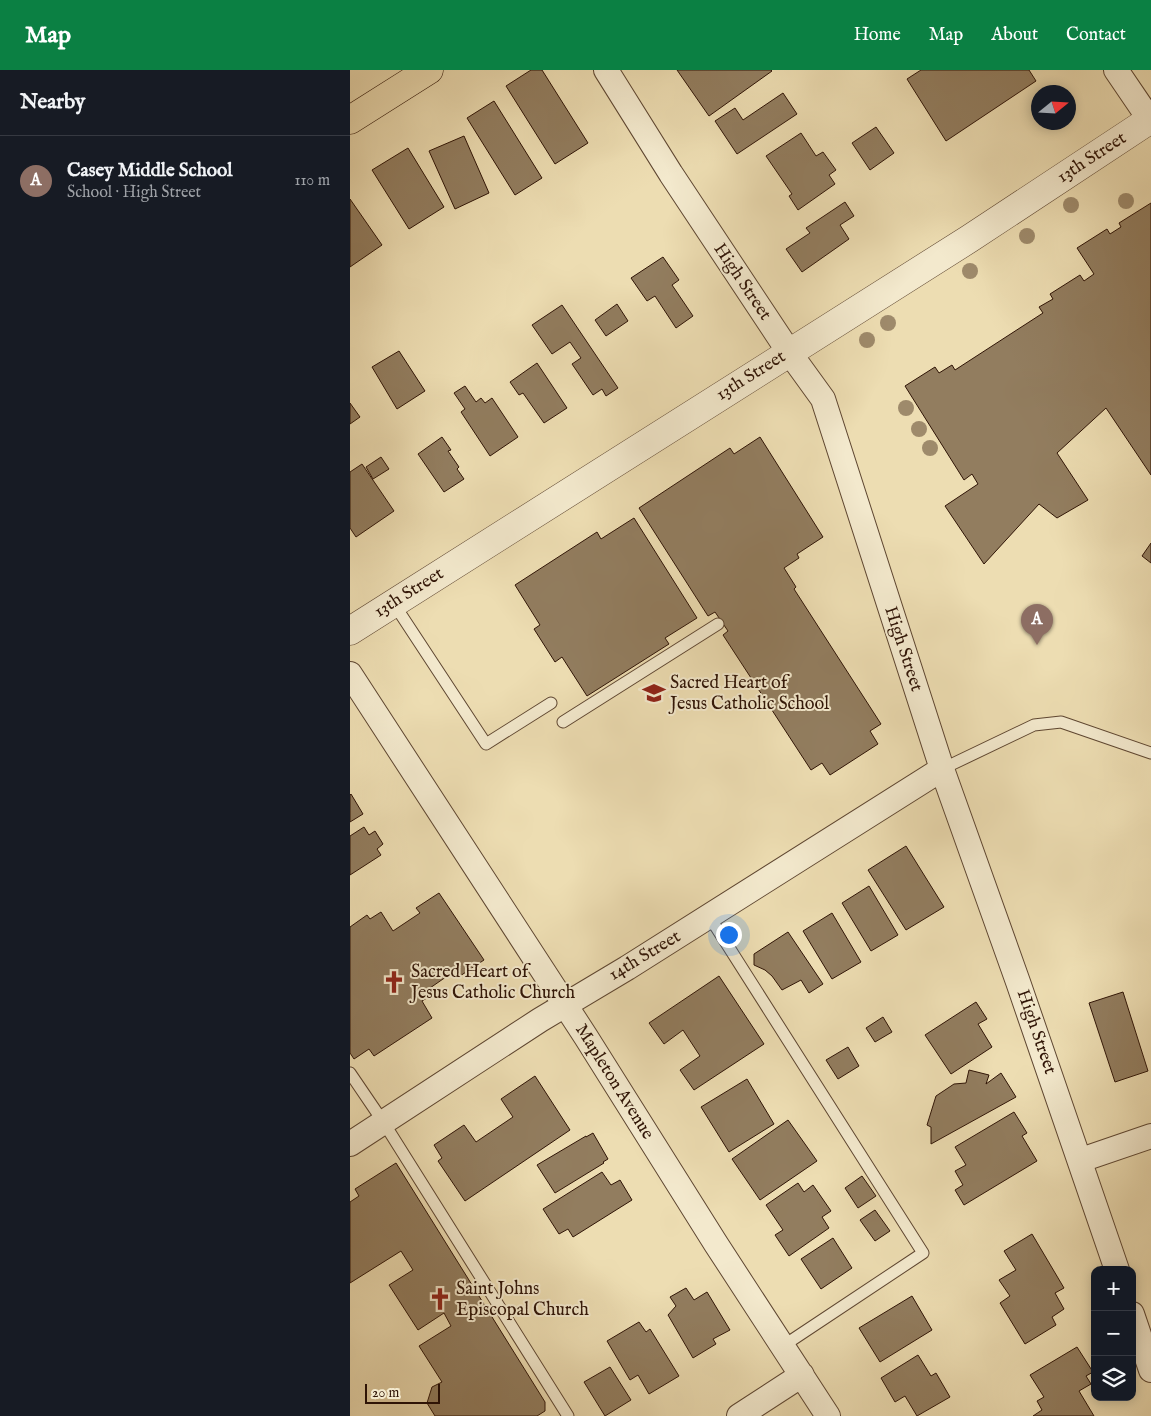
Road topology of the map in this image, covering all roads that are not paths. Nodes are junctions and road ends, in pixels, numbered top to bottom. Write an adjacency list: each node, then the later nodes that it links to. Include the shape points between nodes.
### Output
1 (606, 70): 6 (street, High Street, via 670,174)
2 (1116, 70): 4 (street)
3 (414, 74): 5 (main road)
4 (1151, 119): 6 (street, 13th Street)
5 (350, 120)
6 (789, 352): 7 (street, 13th Street); 14 (street, High Street, via 823,399)
7 (394, 604): 9 (street, 13th Street); 11 (lane, via 486,744)
8 (718, 624): 12 (lane)
9 (350, 631)
10 (350, 674): 16 (street, Mapleton Avenue)
11 (551, 703)
12 (563, 722)
13 (1151, 753): 14 (lane, via 1061,722 1034,725)
14 (942, 769): 15 (street, 14th Street); 21 (street, High Street)
15 (709, 916): 16 (street, 14th Street); 24 (lane, via 923,1253)
16 (565, 1005): 18 (street, 14th Street); 24 (street, Mapleton Avenue)
17 (350, 1073): 18 (lane)
18 (384, 1123): 20 (street, 14th Street); 27 (lane)
19 (1151, 1136): 21 (street)
20 (350, 1144)
21 (1081, 1160): 22 (street, High Street)
22 (1116, 1266)
23 (1136, 1326): 25 (street)
24 (783, 1346): 26 (street, Mapleton Avenue)
25 (1151, 1370)
26 (802, 1375): 28 (street); 29 (street, Mapleton Avenue)
27 (568, 1416)
28 (739, 1416)
29 (828, 1416)

